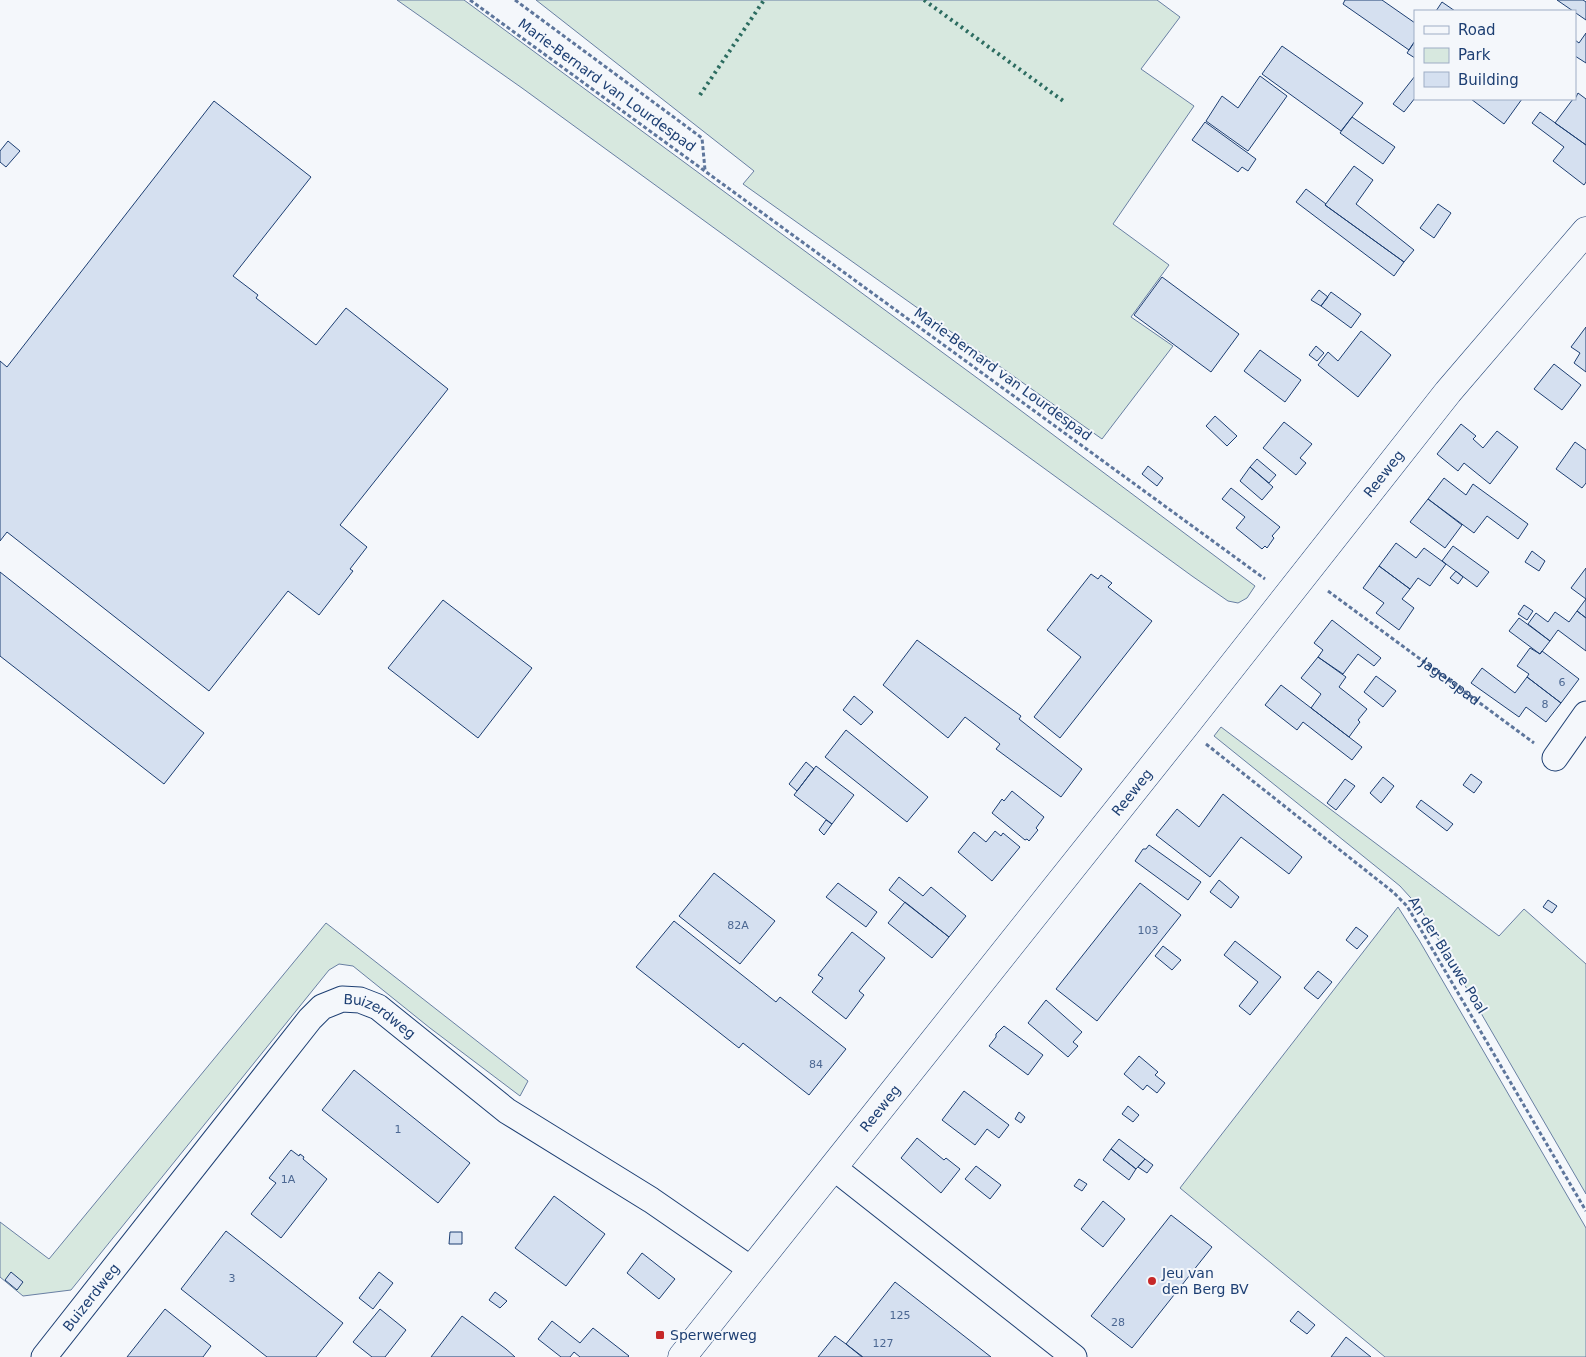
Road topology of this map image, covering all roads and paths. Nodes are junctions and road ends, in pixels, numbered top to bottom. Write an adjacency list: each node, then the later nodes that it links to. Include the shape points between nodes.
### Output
1 (470, 0): 3 (path, Marie-Bernard van Lourdespad)
2 (515, 0): 3 (path, Marie-Bernard van Lourdespad, via 702,138)
3 (705, 171): 6 (path, Marie-Bernard van Lourdespad)
4 (1582, 246): 5 (street, Reeweg, via 1448,392)
5 (1304, 573): 6 (street, Reeweg); 9 (path, Jagerspad)
6 (1288, 595): 8 (street, Reeweg)
7 (1586, 714): 9 (street)
8 (1184, 727): 10 (street, Reeweg); 11 (path, An der Blauwe Poal, via 1407,906)
9 (1555, 758)
10 (834, 1168): 12 (street, Reeweg); 15 (street)
11 (1586, 1211)
12 (752, 1269): 13 (street, Buizerdweg, via 650,1200 507,1111 378,1007 360,1000 342,999 322,1006 310,1019); 14 (street, Reeweg)
13 (44, 1357)
14 (682, 1357)
15 (1074, 1357)

